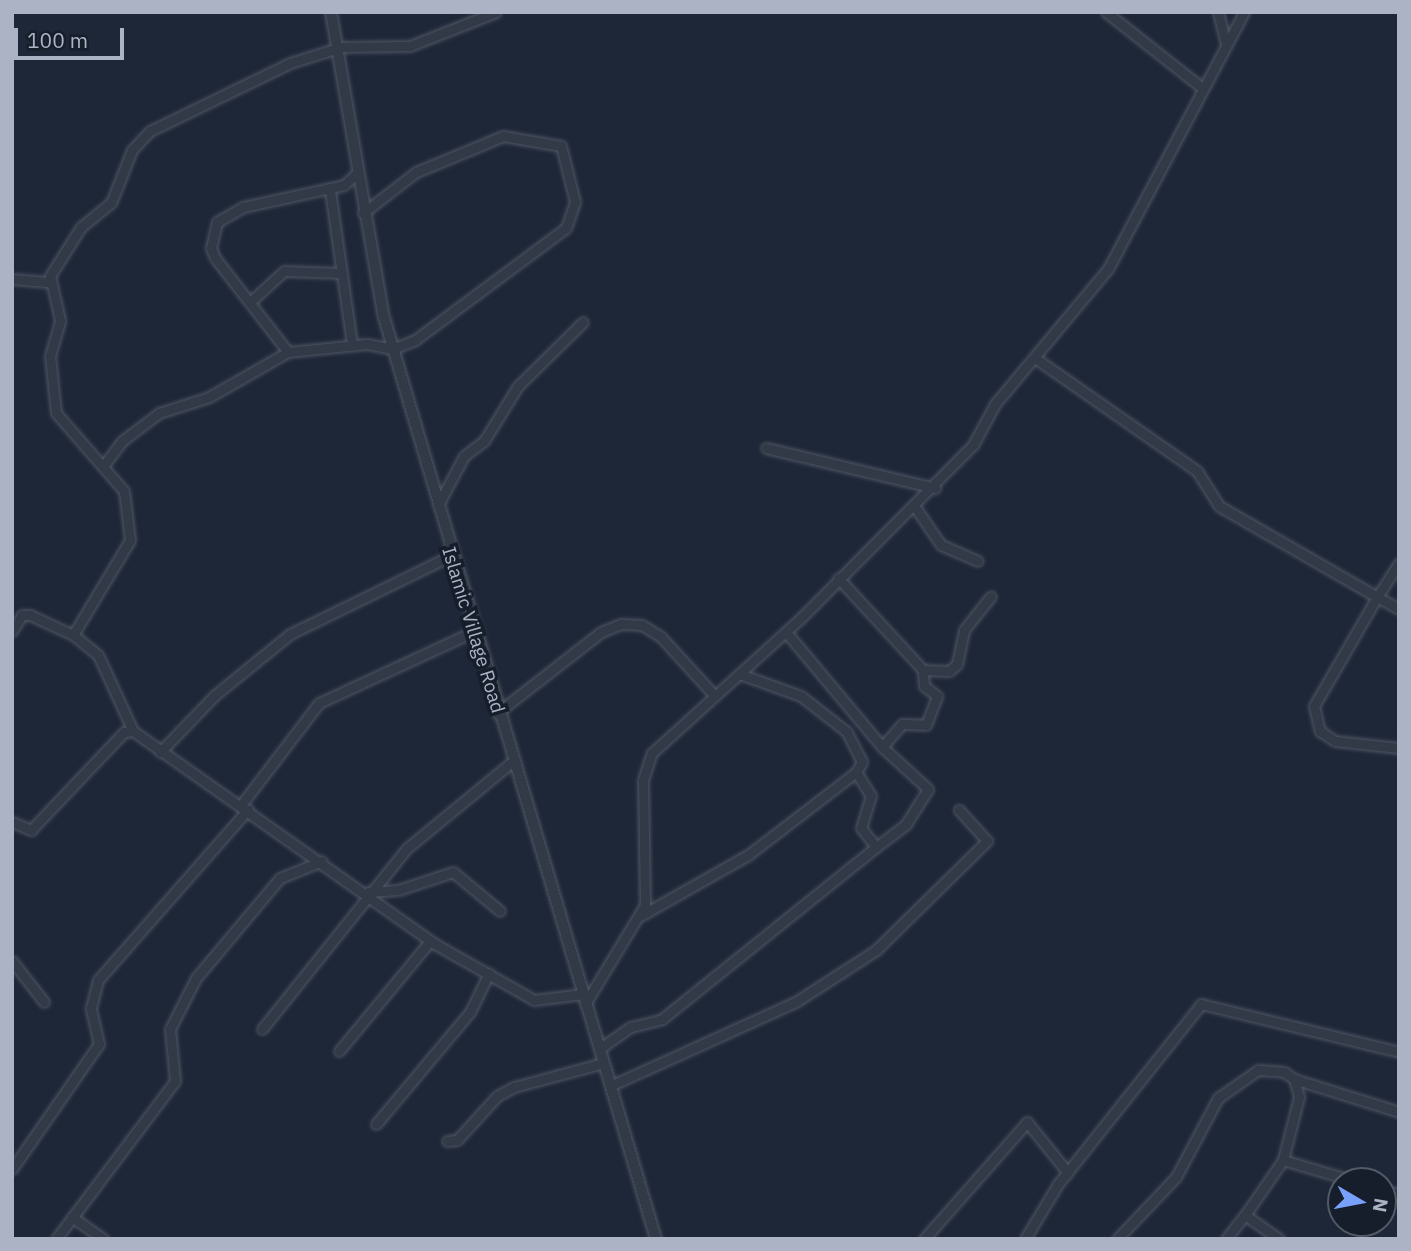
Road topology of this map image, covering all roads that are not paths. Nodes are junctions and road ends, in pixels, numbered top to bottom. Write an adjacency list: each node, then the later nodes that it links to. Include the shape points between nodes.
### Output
1 (331, 12): 7 (street, Islamic Village Road)
2 (496, 12): 7 (street, via 410,46)
3 (1106, 12): 8 (street)
4 (1218, 12): 6 (street)
5 (1244, 12): 6 (street)
6 (1226, 43): 8 (street)
7 (341, 47): 9 (street, Islamic Village Road); 14 (street, via 290,63 150,131 132,150 111,203 81,227)
8 (1201, 87): 20 (street, via 1108,269 1065,313)
9 (357, 173): 10 (street); 11 (street, Islamic Village Road)
10 (330, 190): 12 (street); 15 (street, via 243,207 217,222 211,248)
11 (363, 214): 18 (street, Islamic Village Road); 18 (street, via 416,172 503,136 545,139 566,153 575,202 566,229 480,297)
12 (342, 273): 15 (street, via 284,271); 17 (street)
13 (12, 279): 14 (street)
14 (50, 282): 22 (street, via 60,320 50,356 56,413 81,449)
15 (250, 302): 19 (street)
16 (583, 322): 25 (street, via 518,386 484,441 464,456)
17 (352, 345): 18 (street); 19 (street)
18 (392, 349): 25 (street, Islamic Village Road)
19 (288, 352): 22 (street, via 209,397 159,414 122,441)
20 (1035, 358): 23 (street); 31 (street, via 1197,471 1219,506)
21 (766, 448): 23 (street)
22 (104, 465): 36 (street, via 124,491 130,548)
23 (935, 488): 24 (street)
24 (915, 507): 27 (street, via 941,545); 29 (street)
25 (436, 508): 26 (street, Islamic Village Road)
26 (450, 556): 34 (street, Islamic Village Road); 44 (street, via 290,634 215,695)
27 (978, 561)
28 (1399, 563): 31 (street)
29 (838, 578): 35 (street); 37 (street)
30 (991, 596): 37 (street, via 964,630 957,664 949,671)
31 (1377, 597): 32 (street); 43 (street, via 1317,697 1315,718 1335,741)
32 (1399, 609)
33 (12, 631): 36 (street, via 22,615 30,615)
34 (473, 632): 40 (street, Islamic Village Road); 47 (street, via 319,703)
35 (786, 632): 38 (street); 42 (street)
36 (73, 635): 41 (street, via 98,655)
37 (923, 670): 42 (street, via 924,686 937,696 931,718 926,725 902,724)
38 (740, 674): 39 (street); 46 (street, via 801,695 847,732 862,762)
39 (714, 695): 40 (street, via 661,637 642,625 621,624 601,632); 54 (street, via 674,727 646,768 648,883)
40 (497, 713): 45 (street, Islamic Village Road)
41 (133, 731): 44 (street); 49 (street, via 116,740 31,830)
42 (881, 747): 50 (street, via 928,789 906,824)
43 (1399, 748)
44 (160, 752): 47 (street)
45 (512, 762): 52 (street, via 406,849); 58 (street, Islamic Village Road)
46 (856, 772): 50 (street, via 871,796 861,828); 54 (street, via 748,855)
47 (244, 807): 51 (street); 71 (street, via 98,980 91,1008 99,1044)
48 (959, 810): 66 (street, via 987,841 876,950 797,1001)
49 (12, 822)
50 (876, 847): 61 (street, via 662,1019 631,1027)
51 (322, 861): 52 (street); 75 (street, via 280,878 196,978 170,1029 175,1081)
52 (368, 892): 53 (street, via 398,890 453,872); 55 (street); 60 (street)
53 (500, 911)
54 (639, 917): 58 (street)
55 (430, 941): 57 (street); 62 (street)
56 (12, 961): 59 (street)
57 (489, 973): 58 (street, via 534,1000); 68 (street, via 470,1012)
58 (584, 999): 61 (street, Islamic Village Road)
59 (44, 1002)
60 (262, 1029)
61 (599, 1049): 64 (street, Islamic Village Road)
62 (339, 1051)
63 (1399, 1052): 72 (street, via 1201,1004)
64 (603, 1063): 66 (street, Islamic Village Road); 69 (street, via 514,1087 497,1096 457,1140)
65 (1294, 1079): 67 (street); 70 (street, via 1298,1097); 81 (street, via 1258,1070 1219,1098 1176,1177)
66 (610, 1086): 78 (street, Islamic Village Road)
67 (1399, 1112)
68 (376, 1124)
69 (447, 1141)
70 (1283, 1160): 73 (street); 74 (street)
71 (12, 1169)
72 (1069, 1173): 79 (street, via 1027,1122); 80 (street)
73 (1327, 1173)
74 (1245, 1215): 82 (street); 83 (street)
75 (72, 1217): 76 (street); 77 (street)
76 (56, 1239)
77 (104, 1239)
78 (656, 1239)
79 (924, 1239)
80 (1025, 1239)
81 (1117, 1239)
82 (1226, 1239)
83 (1279, 1239)

